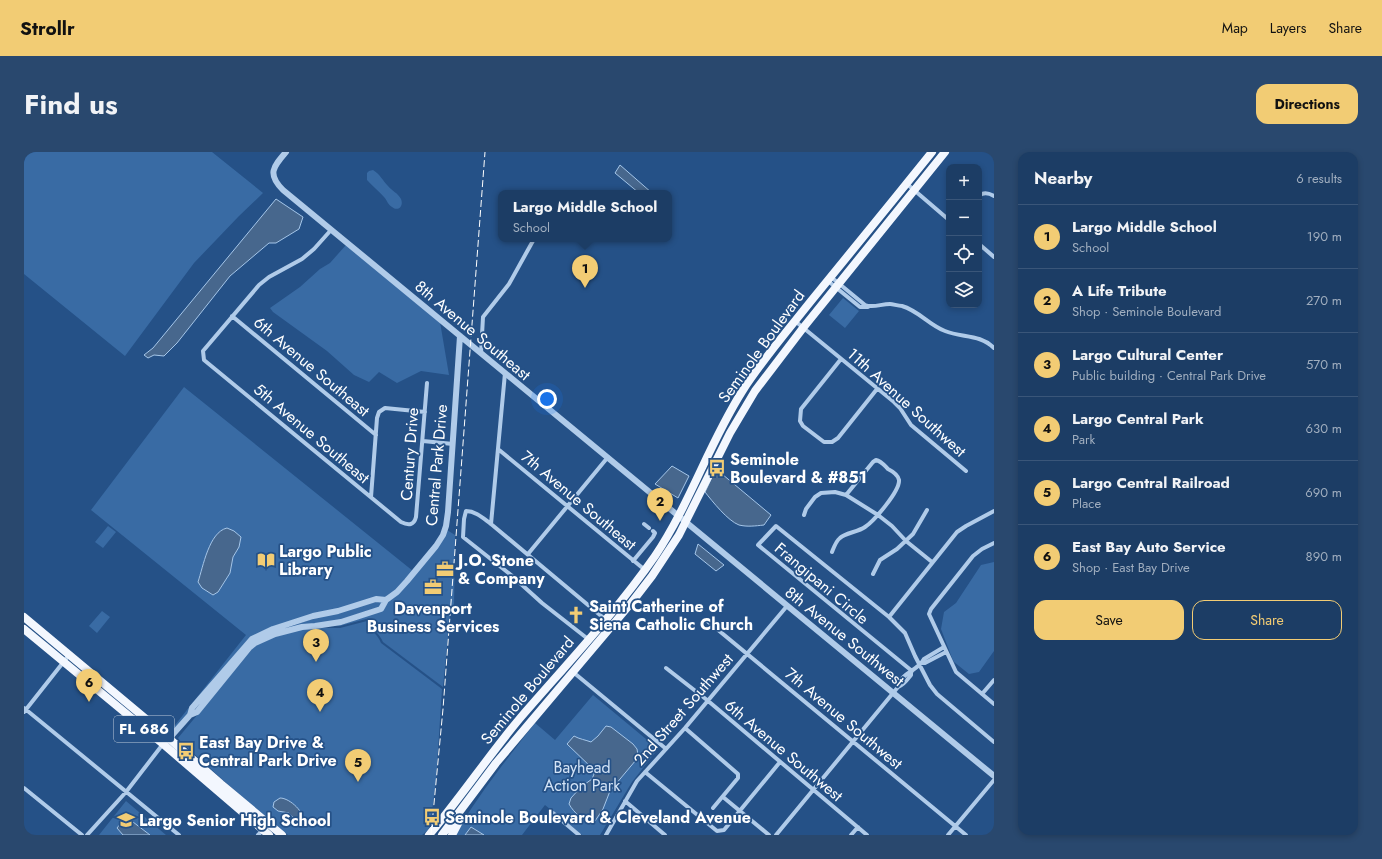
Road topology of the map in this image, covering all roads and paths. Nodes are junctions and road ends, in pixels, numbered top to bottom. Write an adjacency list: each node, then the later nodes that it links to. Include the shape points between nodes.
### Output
1 (286, 152): 9 (street, 8th Avenue Southeast, via 273,170 277,184)
2 (932, 152): 4 (main road, Seminole Boulevard)
3 (945, 152): 5 (main road, Seminole Boulevard)
4 (907, 184): 5 (street); 13 (main road, Seminole Boulevard)
5 (914, 190): 8 (street); 14 (main road, Seminole Boulevard)
6 (982, 195): 7 (street)
7 (994, 196)
8 (946, 217)
9 (332, 230): 15 (street, via 302,259 259,285); 18 (street, 8th Avenue Southeast)
10 (532, 242): 20 (street, via 509,284 483,317)
11 (982, 247): 12 (street)
12 (994, 257)
13 (829, 279): 14 (street); 16 (main road, Seminole Boulevard)
14 (837, 285): 17 (main road, Seminole Boulevard); 19 (street, via 860,307 890,304 908,308 942,330 957,336 977,338)
15 (232, 316): 26 (street, 6th Avenue Southeast); 33 (street, 5th Avenue Southeast, via 203,351 204,360)
16 (795, 321): 17 (street, 11th Avenue Southwest); 39 (main road, Seminole Boulevard, via 756,371 730,410)
17 (803, 328): 21 (street, 11th Avenue Southwest); 40 (main road, Seminole Boulevard, via 769,370 742,411)
18 (460, 336): 20 (street, 8th Avenue Southeast); 28 (street, Central Park Drive)
19 (994, 348)
20 (481, 353): 22 (street, 8th Avenue Southeast)
21 (841, 359): 24 (street, 11th Avenue Southwest); 24 (street, via 802,408 800,421 803,426 824,442 832,442)
22 (504, 373): 29 (street); 30 (street, 8th Avenue Southeast)
23 (427, 383): 25 (street, Century Drive)
24 (877, 389): 31 (street, 11th Avenue Southwest, via 900,408 911,425)
25 (424, 412): 26 (street, via 385,408 379,412); 27 (street, Century Drive)
26 (376, 435): 33 (street)
27 (423, 442): 28 (street); 43 (street, Century Drive, via 416,517)
28 (453, 444): 52 (street, Central Park Drive, via 448,512 443,534 407,581)
29 (498, 448): 34 (street, 7th Avenue Southeast); 41 (street)
30 (608, 457): 34 (street); 39 (street, 8th Avenue Southeast)
31 (966, 471)
32 (846, 495): 37 (street, via 835,492 821,493 806,509); 38 (street); 38 (street, via 873,462 876,460 882,463 899,480 892,496)
33 (371, 498): 43 (street, 5th Avenue Southeast, via 405,525)
34 (568, 506): 47 (street); 48 (street, 7th Avenue Southeast)
35 (927, 510): 44 (street)
36 (994, 511): 49 (street, via 960,529)
37 (804, 515)
38 (878, 515): 44 (street); 46 (street, via 865,527 839,538)
39 (679, 516): 40 (street, 8th Avenue Southwest); 50 (main road, Seminole Boulevard)
40 (686, 522): 53 (street, 8th Avenue Southwest); 58 (main road, Seminole Boulevard, via 652,576)
41 (491, 524): 47 (street); 60 (street, via 466,511 463,537)
42 (644, 524): 48 (street, via 655,533)
43 (410, 525)
44 (906, 541): 49 (street); 51 (street, via 880,560)
45 (994, 543): 61 (street, via 973,556 931,609 930,618)
46 (832, 552)
47 (528, 554): 56 (street)
48 (634, 561): 50 (street, 7th Avenue Southeast)
49 (932, 562): 55 (street)
50 (645, 570): 56 (main road, Seminole Boulevard)
51 (873, 574)
52 (386, 600): 77 (street, Central Park Drive, via 381,609 367,614 341,622 302,627 254,643 196,712); 77 (street, Central Park Drive, via 376,599 313,616 252,639 192,708)
53 (787, 606): 63 (street, 2nd Street Southwest); 72 (street, 8th Avenue Southwest)
54 (24, 617): 64 (main road, FL 686)
55 (889, 617): 66 (street, via 905,632); 70 (street, Frangipani Circle, via 776,526 758,545)
56 (605, 619): 58 (street); 60 (main road, Seminole Boulevard)
57 (706, 620): 63 (street, 7th Avenue Southwest)
58 (613, 625): 69 (main road, Seminole Boulevard)
59 (24, 629): 65 (main road, FL 686)
60 (588, 639): 67 (main road, Seminole Boulevard)
61 (944, 647): 62 (street); 66 (street)
62 (946, 652): 66 (street); 73 (street, via 956,672)
63 (747, 654): 74 (street, 2nd Street Southwest); 82 (street, 7th Avenue Southwest)
64 (69, 655): 65 (street); 81 (main road, FL 686)
65 (64, 662): 76 (street); 81 (main road, FL 686)
66 (921, 663): 70 (street); 83 (street, via 930,685 937,694)
67 (566, 666): 69 (main road); 78 (main road, Seminole Boulevard)
68 (666, 668): 74 (street, 6th Avenue Southwest)
69 (572, 672): 80 (main road, Seminole Boulevard); 84 (street)
70 (911, 672): 72 (street, via 902,679)
71 (994, 680): 73 (street)
72 (894, 693): 82 (street); 87 (street, 8th Avenue Southwest)
73 (982, 694): 75 (street)
74 (707, 700): 79 (street, 2nd Street Southwest); 85 (street, 6th Avenue Southwest)
75 (994, 704)
76 (25, 710): 93 (street)
77 (190, 715): 81 (street, Central Park Drive)
78 (516, 724): 80 (main road); 88 (main road, Seminole Boulevard)
79 (685, 728): 84 (street, 2nd Street Southwest); 94 (street, via 738,774 738,778)
80 (523, 730): 90 (main road, Seminole Boulevard)
81 (166, 742): 93 (street); 102 (main road, FL 686); 106 (main road, FL 686)
82 (853, 742): 92 (street); 100 (street, 7th Avenue Southwest)
83 (994, 742)
84 (665, 748): 86 (street, 2nd Street Southwest)
85 (780, 762): 92 (street, 6th Avenue Southwest); 98 (street)
86 (645, 772): 96 (street, 2nd Street Southwest); 98 (street, via 717,831 724,830)
87 (994, 776)
88 (471, 780): 90 (main road); 107 (main road, Seminole Boulevard)
89 (994, 780): 100 (street)
90 (479, 785): 95 (main road, Seminole Boulevard)
91 (24, 788): 103 (street)
92 (813, 790): 101 (street, 6th Avenue Southwest); 114 (street)
93 (126, 792): 104 (street); 105 (street)
94 (723, 797): 97 (street); 98 (street)
95 (469, 800): 108 (main road, Seminole Boulevard); 109 (main road, via 468,807)
96 (625, 801): 111 (street, 2nd Street Southwest); 112 (street)
97 (713, 808)
98 (739, 811): 113 (street)
99 (553, 813): 110 (street)
100 (955, 826): 117 (street); 118 (street, 7th Avenue Southwest)
101 (858, 827): 115 (street); 116 (street, 6th Avenue Southwest)
102 (263, 833)
103 (82, 835)
104 (87, 835)
105 (179, 835)
106 (282, 835)
107 (429, 835)
108 (442, 835)
109 (452, 835)
110 (580, 835)
111 (606, 835)
112 (665, 835)
113 (769, 835)
114 (776, 835)
115 (851, 835)
116 (867, 835)
117 (948, 835)
118 (966, 835)

